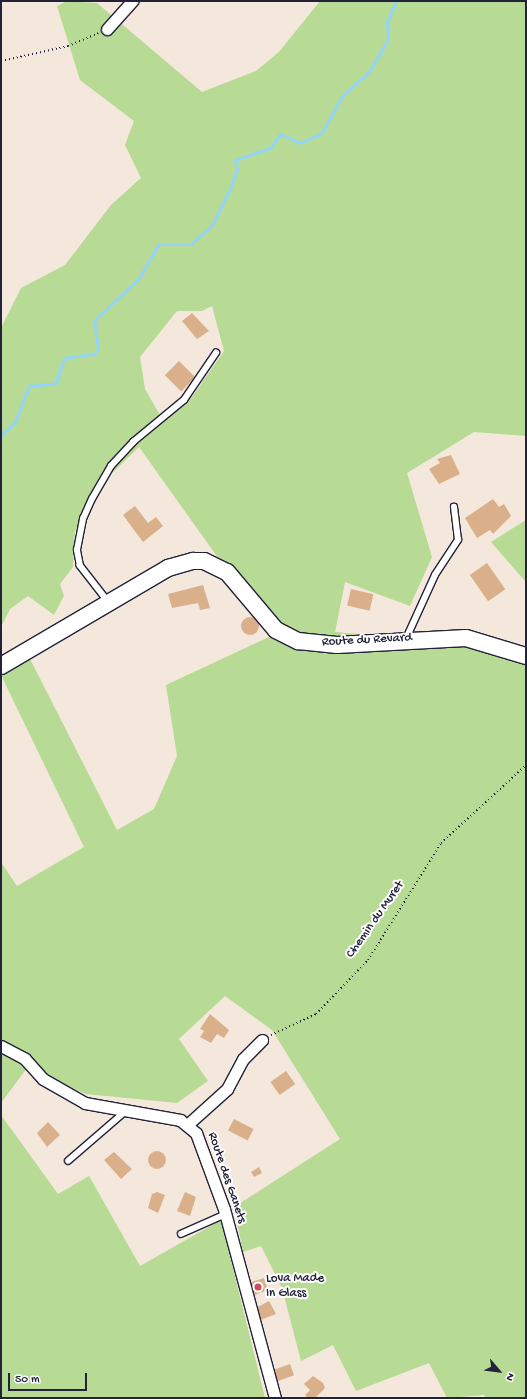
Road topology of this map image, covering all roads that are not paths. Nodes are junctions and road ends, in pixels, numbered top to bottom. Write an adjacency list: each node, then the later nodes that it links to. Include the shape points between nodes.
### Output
1 (132, 1): 2 (street)
2 (107, 29)
3 (216, 353): 5 (lane, via 184,400 133,442 111,466 83,519 77,550 80,566)
4 (454, 507): 6 (lane, via 458,540 435,574)
5 (108, 602): 6 (main road, Route du Revard, via 168,568 204,561 237,581 265,619 286,637 308,644 336,645); 8 (main road, Route du Revard)
6 (406, 640): 7 (main road, Route du Revard, via 466,638)
7 (526, 656)
8 (1, 666)
9 (262, 1040): 12 (street, via 243,1059 227,1089)
10 (1, 1046): 11 (street, Route des Ganets, via 25,1059 43,1079 63,1092 85,1103)
11 (126, 1112): 12 (street, Route des Ganets, via 180,1120); 13 (lane)
12 (187, 1124): 14 (street, Route des Ganets, via 196,1133)
13 (68, 1161)
14 (226, 1214): 15 (lane); 16 (street, Route des Ganets)
15 (181, 1234)
16 (275, 1398)

